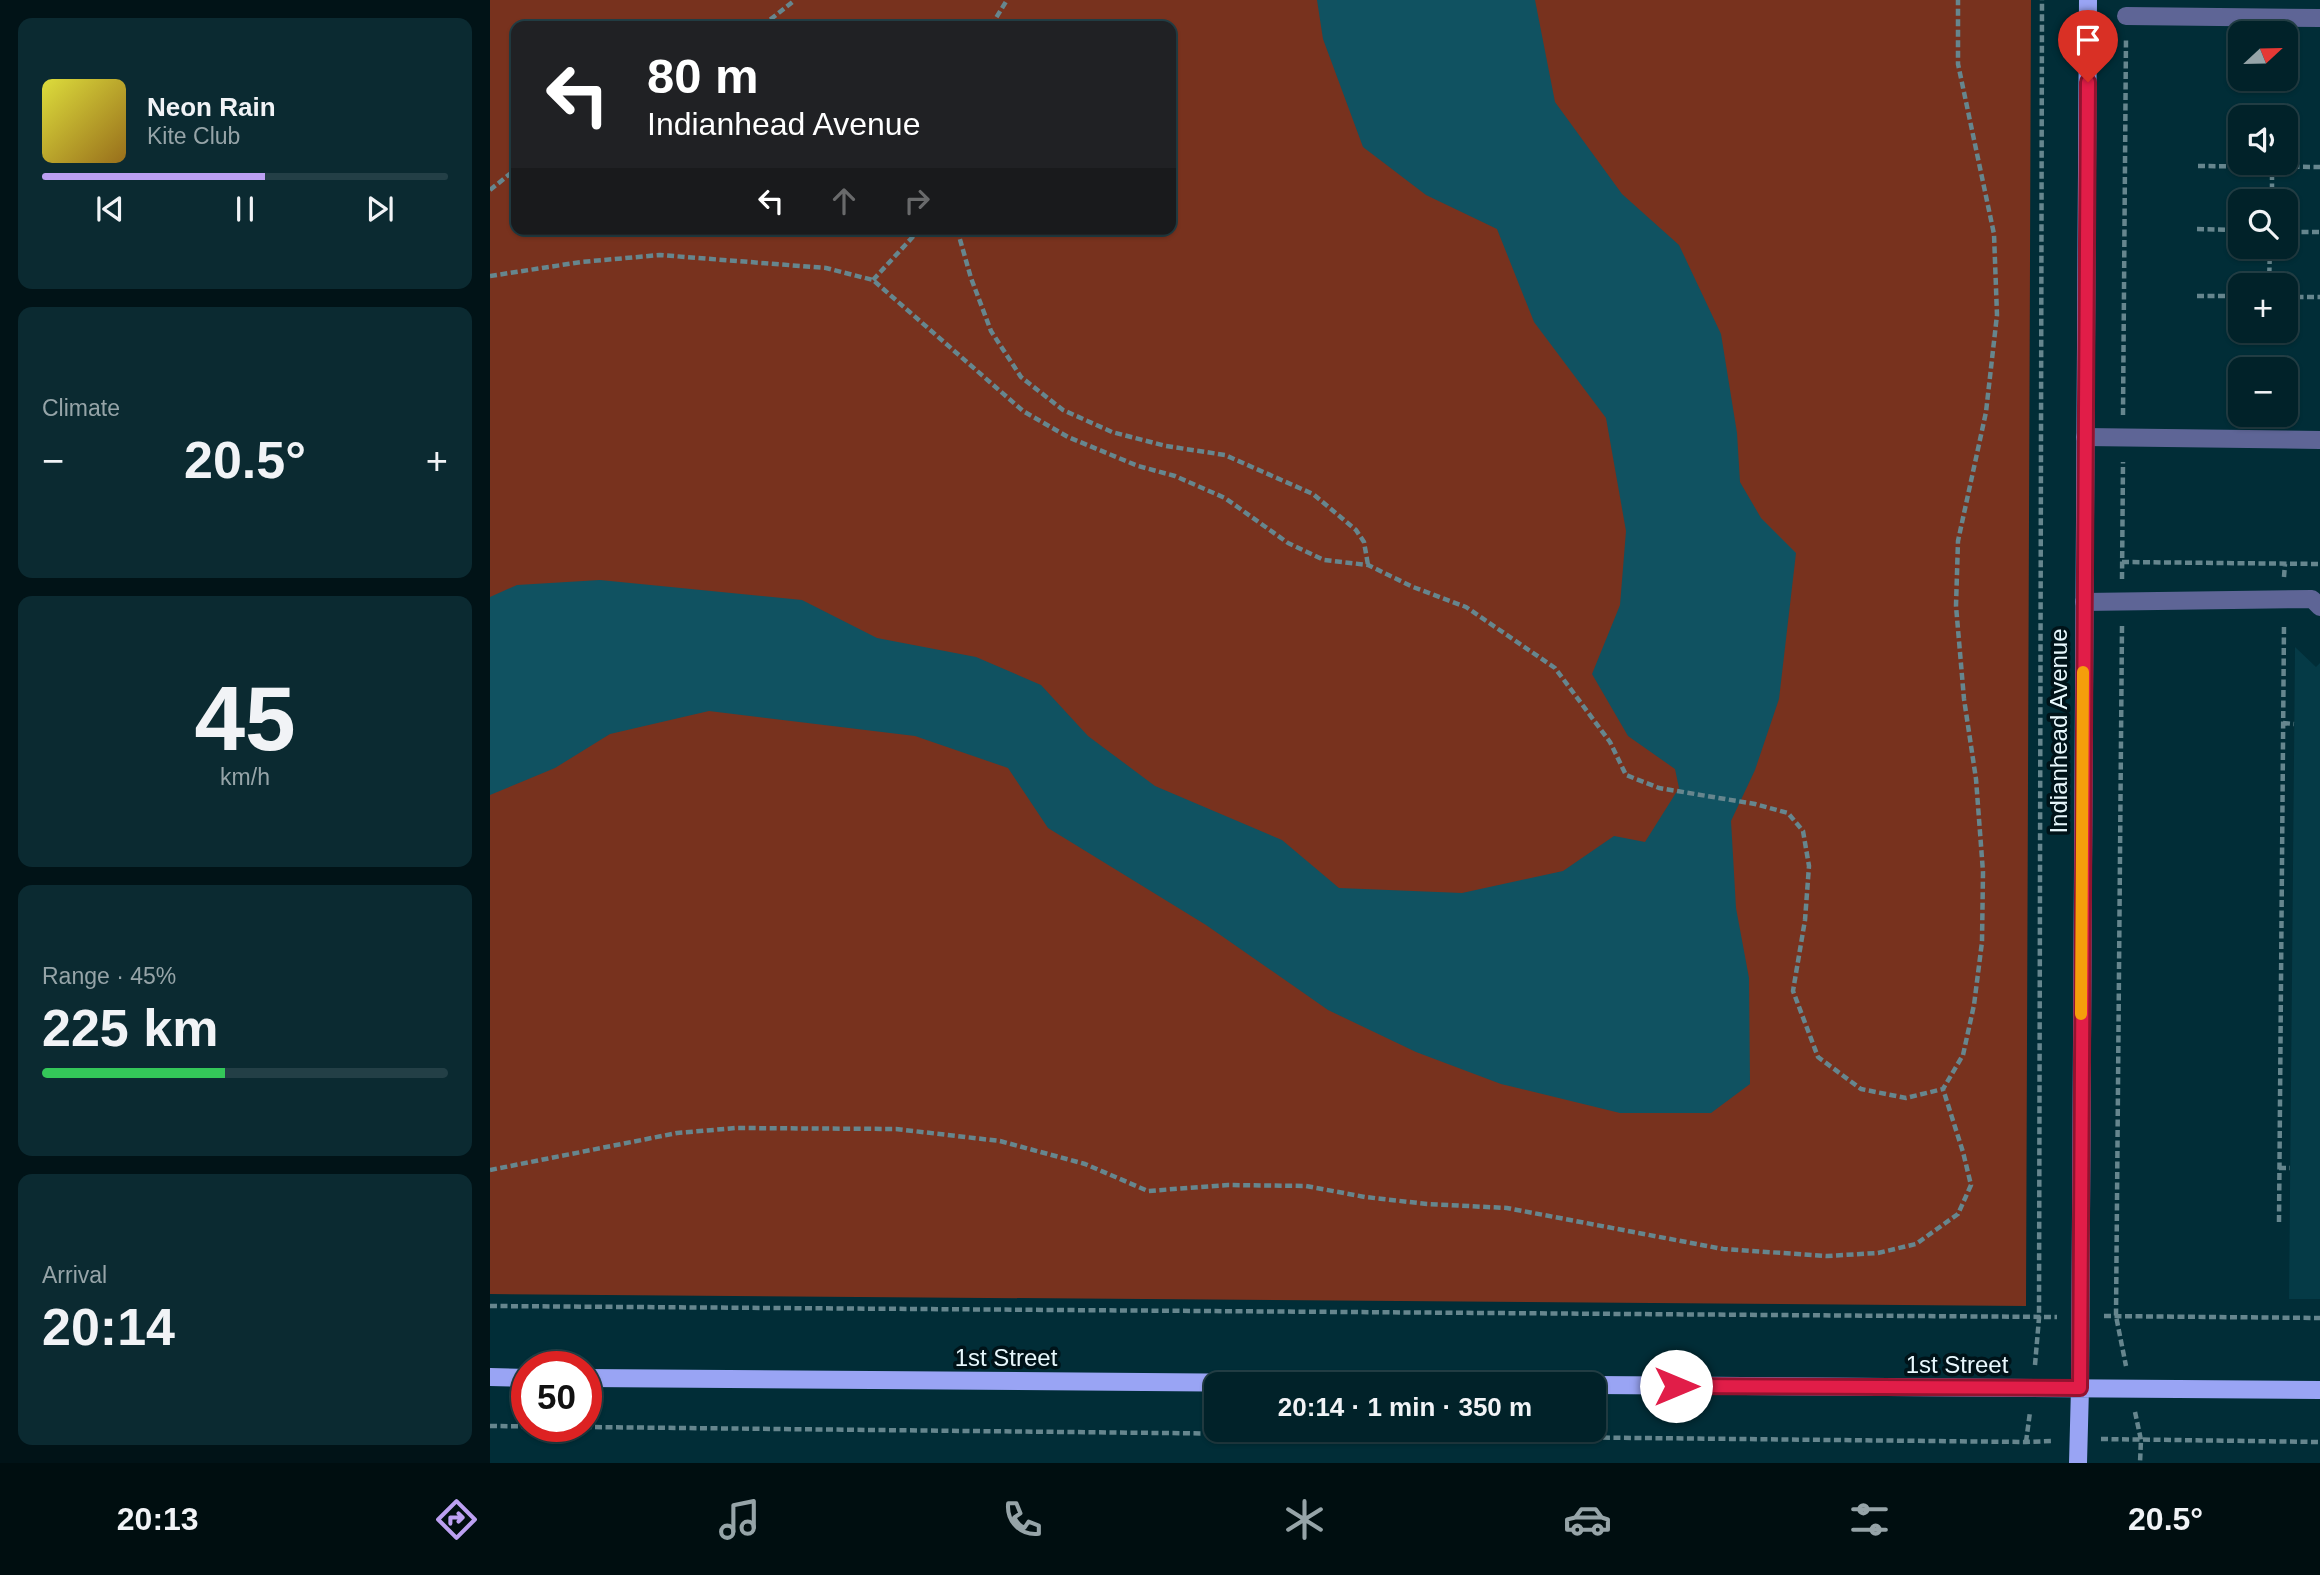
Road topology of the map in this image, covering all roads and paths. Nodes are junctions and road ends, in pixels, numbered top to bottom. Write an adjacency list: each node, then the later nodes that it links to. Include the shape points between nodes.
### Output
1 (795, 0): 8 (path)
2 (1007, 0): 9 (path)
3 (1958, 0): 41 (path, via 1958,64 1994,234 1997,315 1986,412 1958,541 1956,593 1983,872 1982,942 1963,1055)
4 (2042, 0): 49 (path)
5 (2088, 0): 28 (main road, Indianhead Avenue)
6 (2126, 16): 7 (lane); 29 (path)
7 (2320, 18)
8 (768, 21)
9 (994, 21)
10 (2198, 166): 11 (path)
11 (2228, 166)
12 (2298, 167): 13 (path)
13 (2320, 167)
14 (511, 173): 15 (path)
15 (490, 190)
16 (2197, 229): 17 (path)
17 (2228, 230)
18 (2298, 232): 19 (path)
19 (2320, 232)
20 (915, 235): 23 (path)
21 (959, 235): 34 (path, via 991,331 1021,376 1063,410 1112,432 1225,455 1313,494 1356,530 1364,542)
22 (490, 276): 23 (path, via 660,255 826,268)
23 (873, 281): 34 (path, via 1023,411 1068,437 1225,498 1288,543 1324,560)
24 (2197, 296): 25 (path)
25 (2228, 296)
26 (2298, 297): 27 (path)
27 (2320, 297)
28 (2085, 437): 29 (lane); 37 (main road, Indianhead Avenue)
29 (2123, 437): 30 (lane); 31 (path)
30 (2320, 440)
31 (2122, 562): 32 (path); 36 (path)
32 (2285, 564): 33 (path); 35 (path)
33 (2320, 564)
34 (1368, 565): 41 (path, via 1466,607 1555,668 1610,742 1626,775 1659,788 1788,813 1803,831 1809,866 1793,991 1818,1057 1861,1089 1906,1098)
35 (2284, 600): 36 (lane); 38 (lane, via 2312,599); 39 (path)
36 (2122, 601): 37 (lane); 48 (path)
37 (2084, 602): 47 (main road, Indianhead Avenue)
38 (2320, 607)
39 (2283, 723): 40 (path); 42 (path)
40 (2294, 724)
41 (1943, 1089): 44 (path, via 1971,1185 1958,1214 1916,1244 1878,1253 1827,1256 1723,1249 1507,1208 1427,1204 1306,1186 1148,1191 1085,1164 1000,1141 896,1129 736,1128 677,1133)
42 (2279, 1168): 43 (path); 45 (path)
43 (2290, 1168)
44 (490, 1170)
45 (2278, 1222)
46 (490, 1306): 49 (path)
47 (2079, 1316): 48 (path); 49 (path); 56 (main road, Indianhead Avenue)
48 (2116, 1316): 50 (path)
49 (2039, 1318)
50 (2320, 1318)
51 (490, 1377): 52 (main road)
52 (511, 1378)
53 (602, 1378): 54 (main road, 1st Street)
54 (1204, 1382)
55 (1606, 1385): 56 (main road, 1st Street)
56 (2080, 1388): 57 (main road, 1st Street); 59 (main road, Indianhead Avenue)
57 (2320, 1390)
58 (490, 1426): 59 (path, via 2012,1442)
59 (2078, 1439): 60 (path); 62 (main road, Indianhead Avenue)
60 (2141, 1440): 61 (path); 63 (path)
61 (2320, 1441)
62 (2078, 1463)
63 (2140, 1463)

